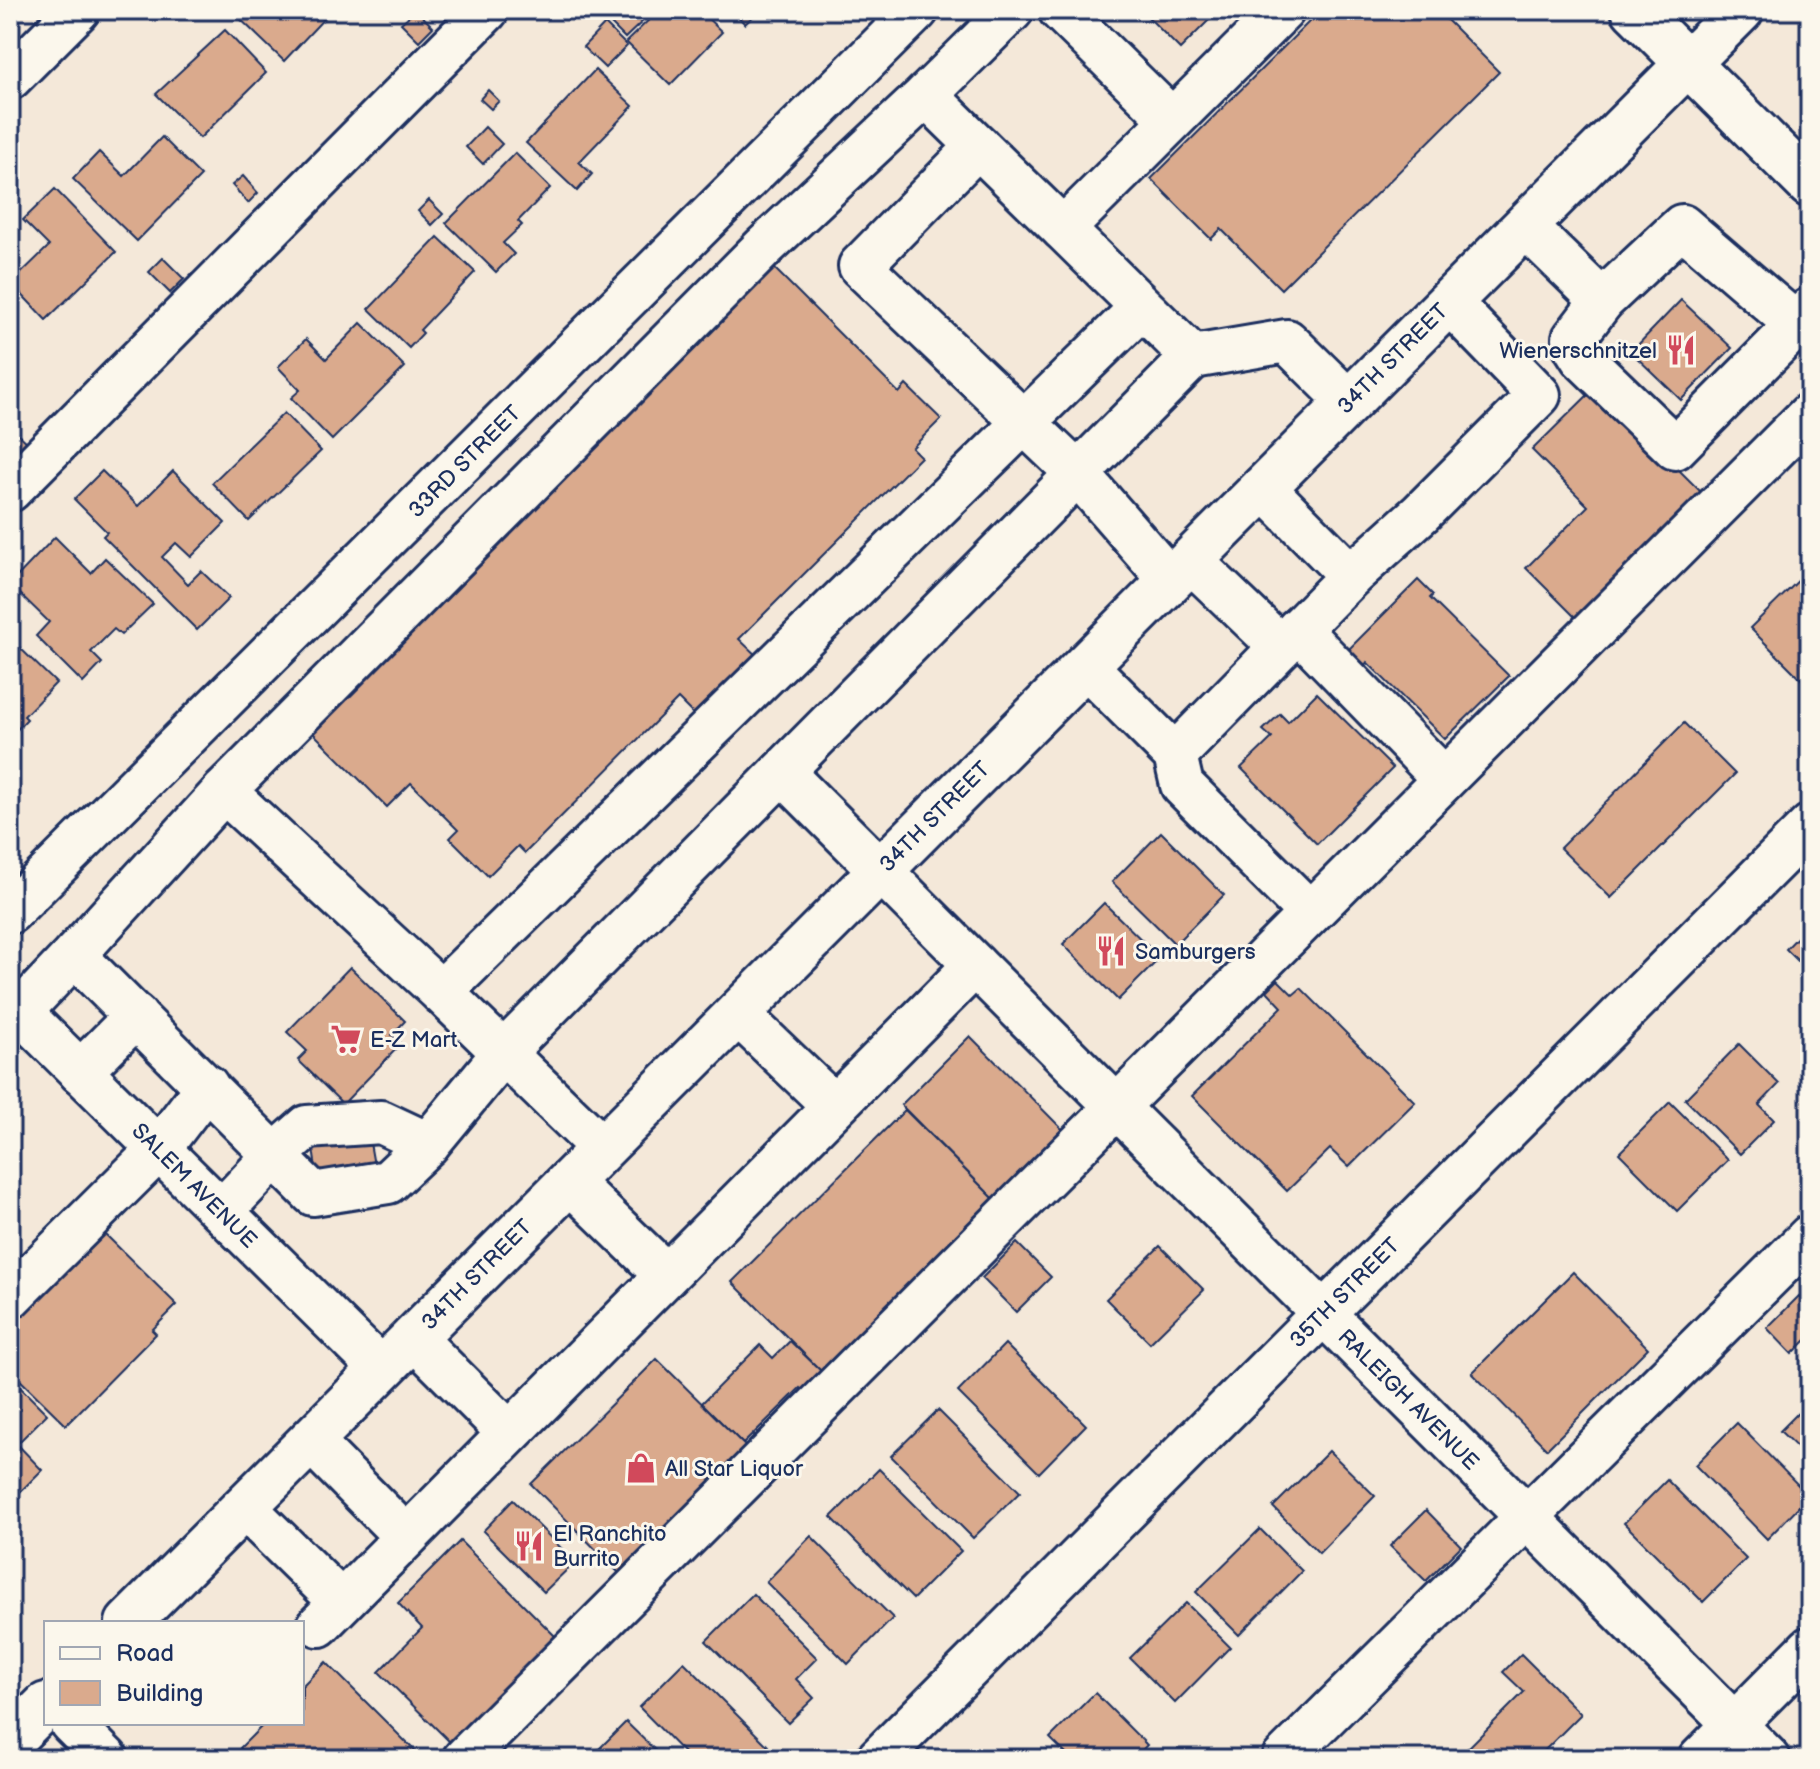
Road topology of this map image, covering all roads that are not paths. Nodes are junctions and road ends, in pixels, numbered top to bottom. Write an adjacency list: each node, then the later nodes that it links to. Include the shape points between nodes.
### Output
1 (78, 10): 10 (street)
2 (487, 10): 27 (street)
3 (917, 10): 38 (street, 33RD STREET)
4 (1012, 10): 11 (street)
5 (1060, 10): 12 (street)
6 (1283, 10): 12 (street)
7 (1634, 10): 9 (main road)
8 (1741, 10): 9 (main road, 34TH STREET)
9 (1688, 64): 14 (main road); 15 (main road, 34TH STREET)
10 (10, 78)
11 (926, 95): 13 (street); 35 (street, via 764,247)
12 (1172, 120): 16 (street)
13 (978, 146): 16 (street); 24 (street, via 860,266)
14 (1810, 185)
15 (1526, 227): 17 (street); 18 (main road, 34TH STREET)
16 (1063, 229): 19 (street)
17 (1602, 301): 20 (street, via 1682,226); 20 (street, via 1574,338 1578,353 1669,423 1743,354)
18 (1449, 302): 22 (main road, 34TH STREET); 29 (street, via 1539,395)
19 (1141, 308): 21 (street); 24 (street)
20 (1791, 329)
21 (1193, 357): 22 (street, via 1287,341); 25 (street)
22 (1348, 401): 26 (main road, 34TH STREET)
23 (1810, 414): 34 (street)
24 (1025, 424): 25 (street); 42 (street)
25 (1078, 474): 28 (street); 33 (street)
26 (1263, 487): 28 (main road, 34TH STREET); 29 (street)
27 (10, 490)
28 (1180, 570): 30 (street); 31 (main road, 34TH STREET)
29 (1351, 576): 30 (street)
30 (1289, 638): 32 (street); 34 (street)
31 (1085, 665): 32 (street); 37 (main road, 34TH STREET)
32 (1175, 755): 39 (street, via 1182,785)
33 (782, 772): 37 (street, RALEIGH AVENUE); 46 (street)
34 (1444, 779): 39 (street)
35 (224, 791): 40 (street); 42 (street)
36 (1810, 826): 60 (street, 35TH STREET)
37 (879, 870): 41 (street, RALEIGH AVENUE); 44 (main road, 34TH STREET)
38 (10, 912)
39 (1310, 913): 50 (street)
40 (74, 955): 43 (street); 45 (street)
41 (975, 965): 49 (street); 50 (street, RALEIGH AVENUE)
42 (441, 992): 46 (street)
43 (15, 1007): 47 (street, SALEM AVENUE)
44 (737, 1013): 49 (street); 52 (main road, 34TH STREET)
45 (136, 1016): 47 (street); 48 (street)
46 (504, 1052): 51 (street); 52 (street)
47 (80, 1072): 53 (street, SALEM AVENUE)
48 (207, 1086): 53 (street); 54 (street)
49 (834, 1106): 58 (street)
50 (1117, 1107): 60 (street, RALEIGH AVENUE); 75 (street)
51 (428, 1144): 54 (street, via 381,1122 307,1127); 54 (street, via 388,1182 313,1194)
52 (602, 1148): 55 (main road, 34TH STREET)
53 (159, 1149): 56 (street, SALEM AVENUE); 59 (street)
54 (274, 1156): 56 (street)
55 (569, 1181): 58 (street); 61 (main road, 34TH STREET)
56 (222, 1211): 62 (street, SALEM AVENUE)
57 (1810, 1236): 66 (street)
58 (666, 1275): 63 (street)
59 (10, 1297)
60 (1323, 1314): 66 (street, RALEIGH AVENUE); 76 (street, 35TH STREET)
61 (413, 1337): 62 (main road, 34TH STREET); 63 (street)
62 (381, 1369): 64 (main road, 34TH STREET)
63 (509, 1433): 67 (street)
64 (310, 1440): 65 (main road, 34TH STREET); 67 (street)
65 (244, 1507): 67 (street, via 330,1614); 68 (main road, 34TH STREET)
66 (1526, 1517): 71 (street, RALEIGH AVENUE); 77 (street)
67 (406, 1537)
68 (130, 1621)
69 (1810, 1648): 71 (street)
70 (44, 1707): 73 (main road)
71 (1734, 1724): 78 (street); 79 (street, RALEIGH AVENUE)
72 (73, 1725): 74 (street)
73 (10, 1741)
74 (107, 1759)
75 (464, 1759)
76 (878, 1759)
77 (1283, 1759)
78 (1700, 1759)
79 (1769, 1759)

